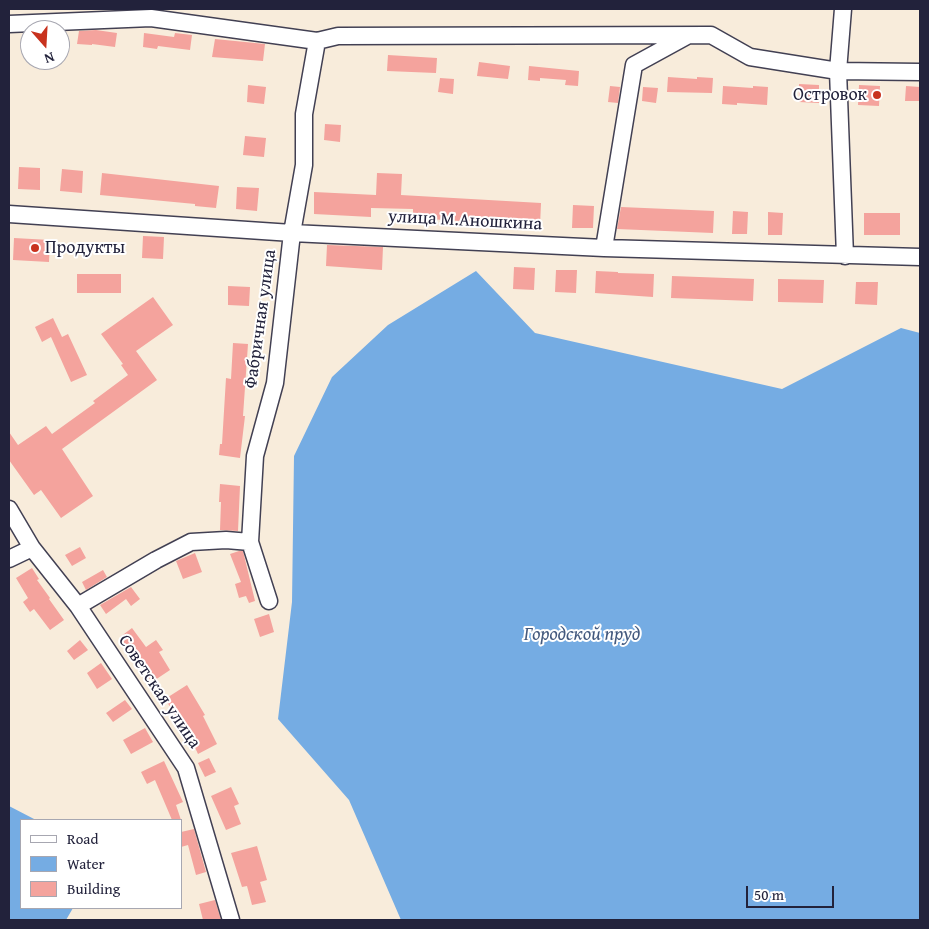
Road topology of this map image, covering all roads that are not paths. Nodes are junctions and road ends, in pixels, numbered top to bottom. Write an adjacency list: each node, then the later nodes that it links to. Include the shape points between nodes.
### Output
1 (843, 9): 5 (street)
2 (9, 24): 4 (street, via 151,18)
3 (689, 35): 4 (street, via 338,36); 5 (street, via 711,35 750,57); 9 (street, via 634,66)
4 (317, 41): 8 (street, Фабричная улица, via 304,114 304,165)
5 (838, 71): 6 (street); 10 (street)
6 (920, 72)
7 (9, 214): 8 (street, улица М.Аношкина)
8 (292, 233): 9 (street, улица М.Аношкина); 13 (street, Фабричная улица, via 274,383 255,456)
9 (604, 248): 10 (street, улица М.Аношкина)
10 (845, 256): 11 (street, улица М.Аношкина)
11 (920, 256)
12 (9, 509): 14 (street, Советская улица)
13 (250, 542): 16 (street, Фабричная улица); 17 (street, via 191,542)
14 (32, 548): 15 (street); 17 (street, Советская улица)
15 (9, 559)
16 (269, 601)
17 (78, 606): 18 (street, Советская улица, via 186,768)
18 (231, 920)

